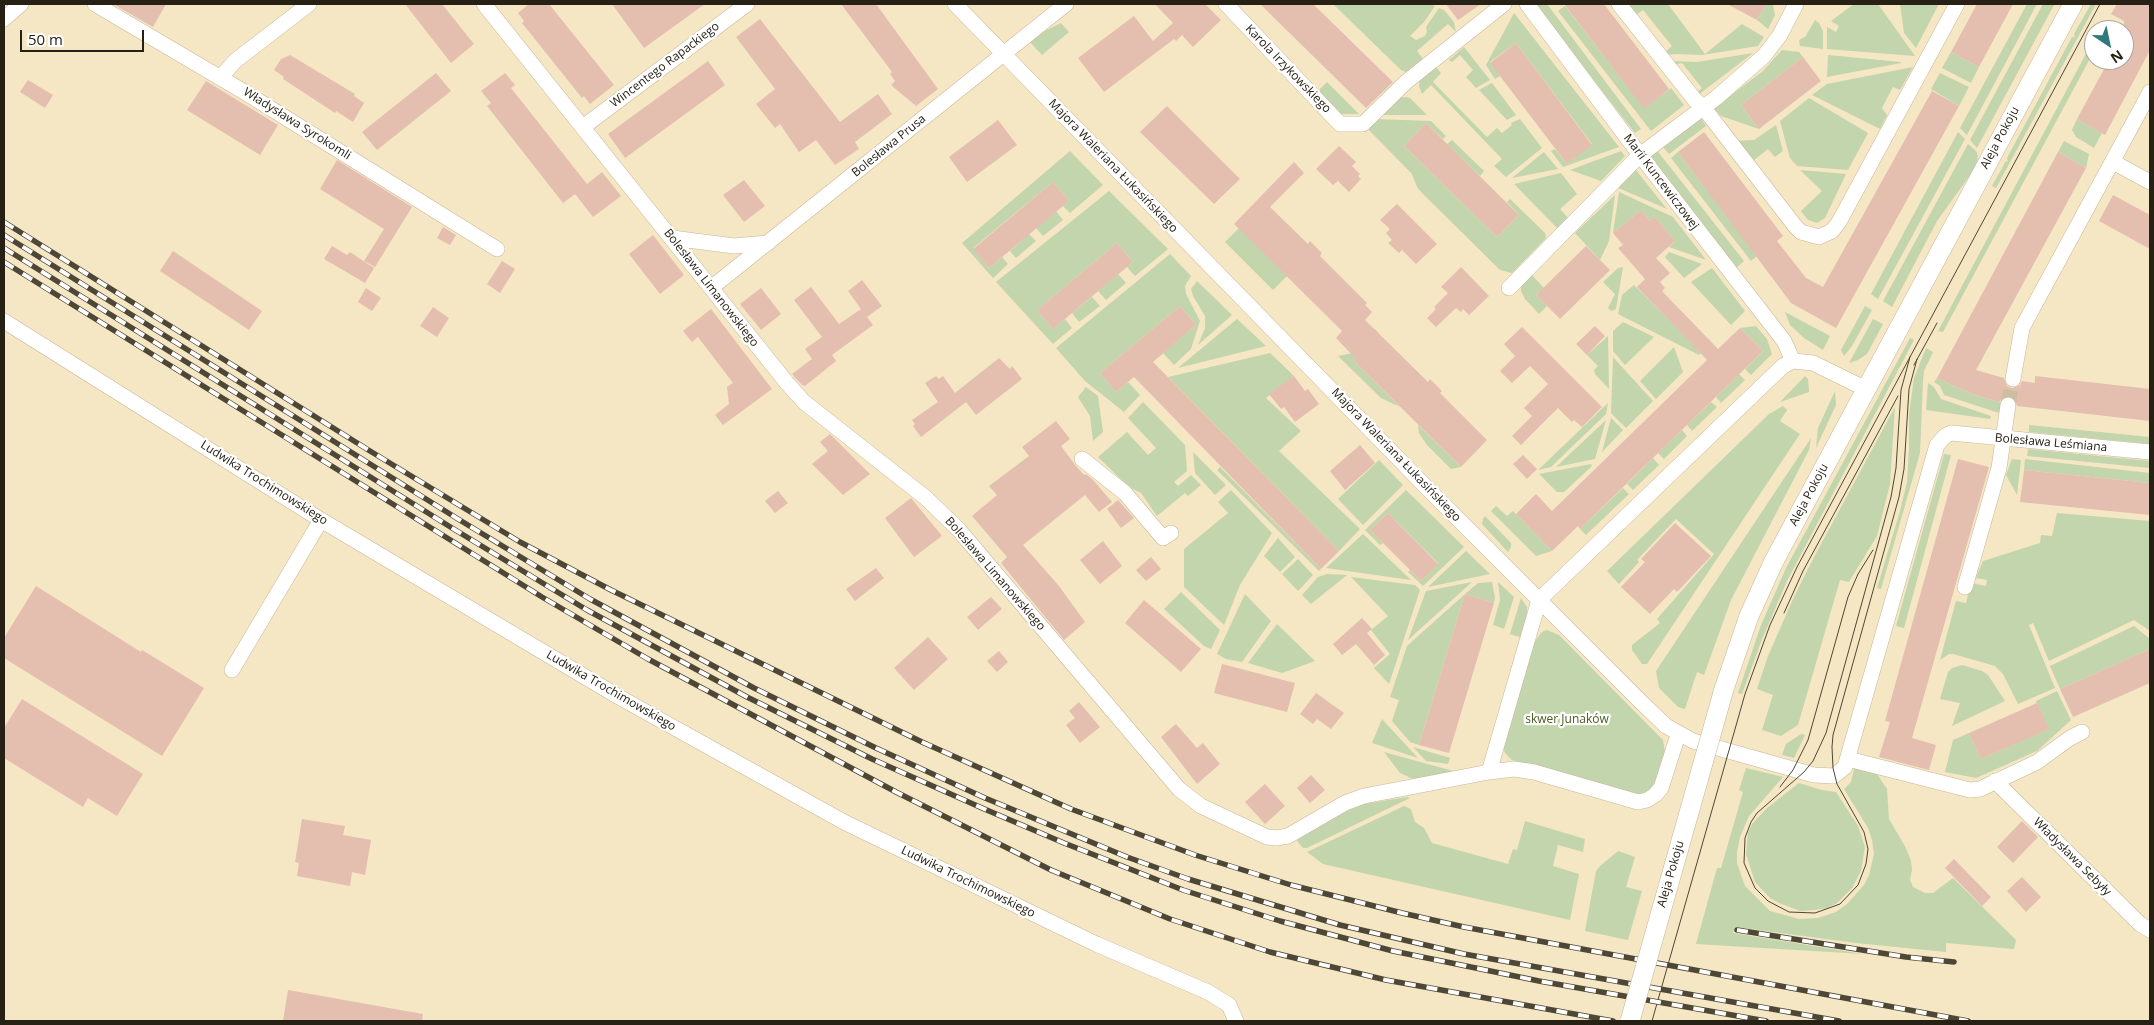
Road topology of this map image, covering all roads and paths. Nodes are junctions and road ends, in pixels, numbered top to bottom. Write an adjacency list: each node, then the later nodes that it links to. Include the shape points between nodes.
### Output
1 (21, 4): 15 (street)
2 (95, 4): 17 (street, Władysława Syrokomli)
3 (309, 4): 17 (street, via 235,61)
4 (484, 4): 20 (street, Bolesława Limanowskiego)
5 (747, 4): 20 (street, Wincentego Rapackiego)
6 (955, 4): 16 (street, Majora Waleriana Łukasińskiego)
7 (1066, 4): 16 (street, Bolesława Prusa)
8 (1226, 4): 9 (street, Karola Irzykowskiego, via 1340,124 1362,124 1406,82)
9 (1504, 4)
10 (1527, 4): 21 (street, Marii Kuncewiczowej)
11 (1619, 4): 19 (street)
12 (1796, 4): 19 (street, via 1780,35 1764,56)
13 (1957, 4): 19 (street, via 1839,222 1826,235 1812,236 1795,226)
14 (2073, 4): 32 (street, Aleja Pokoju)
15 (4, 19)
16 (1005, 54): 25 (street, Bolesława Prusa); 40 (street, Majora Waleriana Łukasińskiego)
17 (221, 77): 26 (street, Władysława Syrokomli)
18 (2150, 92): 22 (street)
19 (1703, 107): 21 (street)
20 (583, 127): 24 (street, Bolesława Limanowskiego)
21 (1640, 155): 28 (street); 30 (street, Marii Kuncewiczowej, via 1784,341)
22 (2113, 162): 23 (street); 31 (street, via 2022,328)
23 (2150, 182)
24 (672, 238): 25 (street, via 734,246); 27 (street, Bolesława Limanowskiego)
25 (768, 243): 27 (street, Bolesława Prusa)
26 (497, 249)
27 (711, 288): 45 (street, Bolesława Limanowskiego, via 804,402 926,498 959,530 1179,789 1200,806 1267,838 1276,838 1288,836 1345,803 1364,796)
28 (1509, 288)
29 (4, 321): 37 (street, Ludwika Trochimowskiego)
30 (1793, 362): 32 (street, via 1819,364); 40 (street, via 1775,372)
31 (2013, 379)
32 (1866, 388): 49 (street, Aleja Pokoju, bridge, via 1761,586 1736,652)
33 (2008, 404): 34 (street)
34 (2004, 438): 35 (street, Bolesława Leśmiana); 39 (street, via 1999,468); 44 (street, Bolesława Leśmiana, via 1951,433 1937,445)
35 (2150, 452)
36 (1082, 459): 38 (street, via 1125,493 1163,538)
37 (321, 520): 41 (street); 48 (street, Ludwika Trochimowskiego, via 619,696 844,822 1096,944 1208,992 1229,1005)
38 (1171, 533)
39 (1965, 588)
40 (1539, 600): 43 (street); 45 (street)
41 (232, 670)
42 (2082, 732): 46 (street, via 2037,762)
43 (1678, 735): 44 (street, via 1814,775 1834,776 1845,767); 45 (street, via 1660,788 1655,795 1638,802 1524,769)
44 (1848, 759): 46 (street, via 1970,790)
45 (1489, 772)
46 (1995, 781): 47 (street, Władysława Sebyły, via 2140,924)
47 (2150, 930)
48 (1236, 1021)
49 (1630, 1021)

